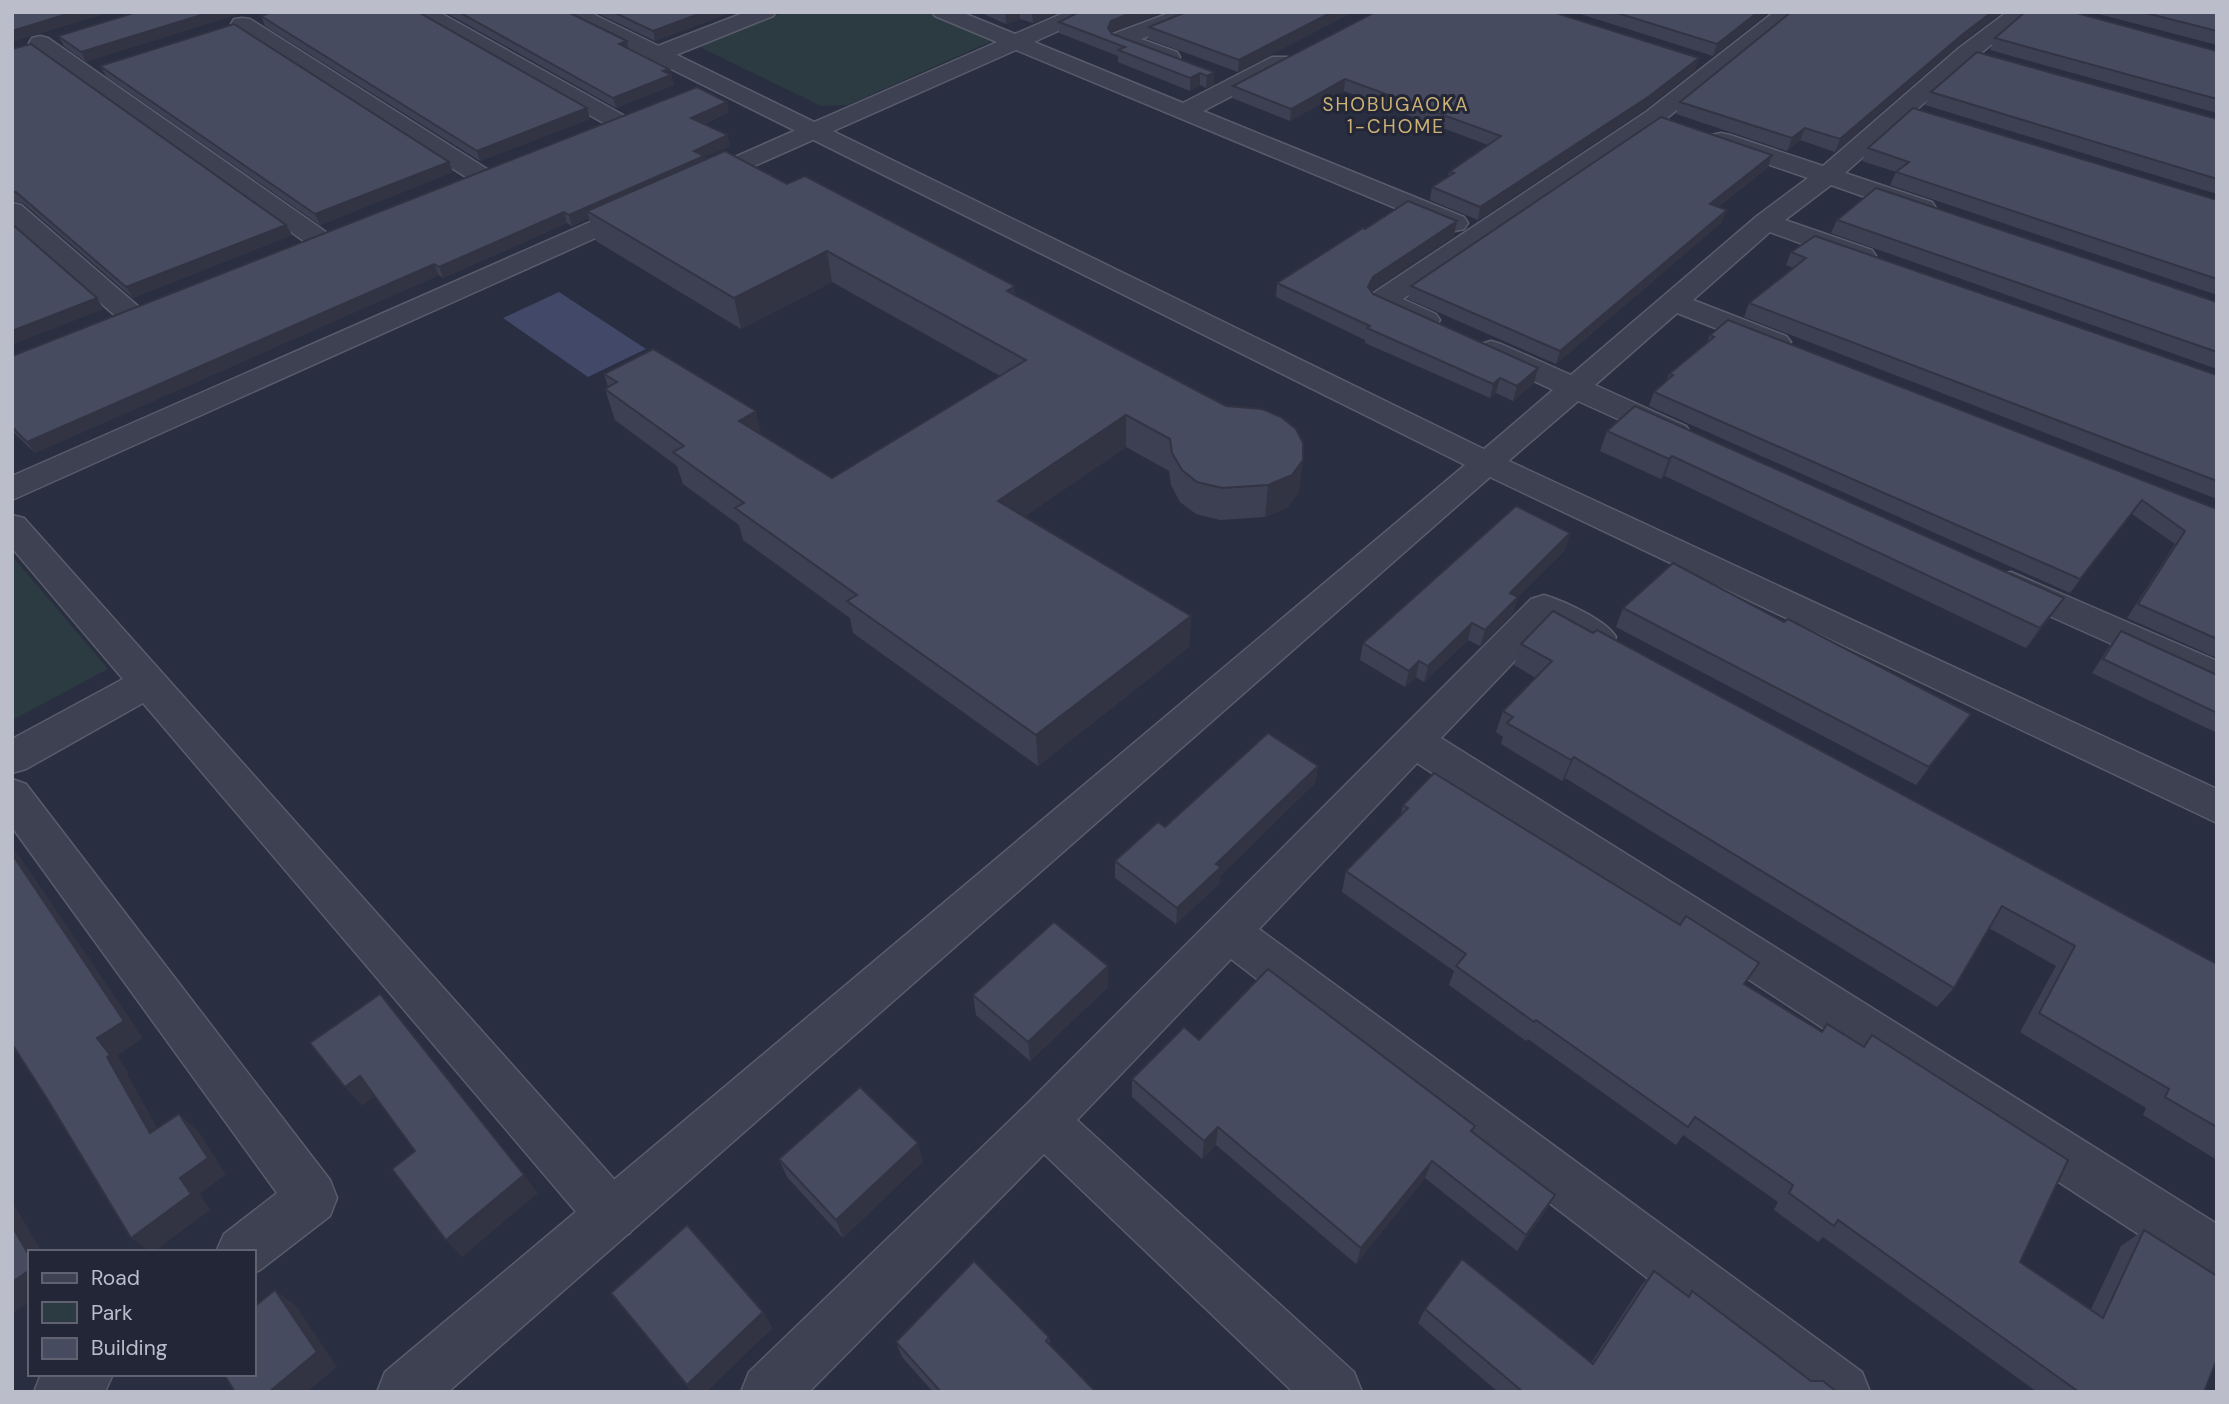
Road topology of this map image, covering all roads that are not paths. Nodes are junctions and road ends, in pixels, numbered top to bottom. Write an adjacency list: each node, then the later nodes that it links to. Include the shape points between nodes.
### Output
1 (423, 12): 31 (street, via 628,115)
2 (572, 12): 17 (street)
3 (718, 12): 11 (street)
4 (766, 12): 11 (street)
5 (942, 12): 15 (street)
6 (1084, 12): 15 (street)
7 (1192, 12): 20 (street, via 1121,39)
8 (1788, 12): 30 (street, via 1705,63)
9 (2021, 12): 16 (street)
10 (267, 16): 12 (street)
11 (740, 22): 17 (street)
12 (242, 24): 13 (street); 34 (street)
13 (215, 32)
14 (66, 35): 22 (street, via 31,46)
15 (1017, 41): 28 (street); 32 (street)
16 (1967, 53): 19 (street); 27 (street)
17 (658, 54): 24 (street)
18 (1296, 54): 25 (street)
19 (1993, 61)
20 (1187, 64)
21 (109, 65): 22 (street)
22 (82, 73): 42 (street)
23 (1213, 74): 25 (street)
24 (713, 81): 26 (street); 32 (street)
25 (1239, 83): 28 (street)
26 (676, 96)
27 (1904, 108): 29 (street); 35 (street)
28 (1185, 111): 41 (street)
29 (1930, 117)
30 (1679, 125): 35 (street); 41 (street)
31 (590, 130)
32 (813, 130): 50 (street); 51 (street)
33 (503, 164): 34 (street)
34 (478, 174): 36 (street)
35 (1827, 176): 38 (street); 39 (street)
36 (453, 184)
37 (12, 211): 46 (street, via 142,308)
38 (1944, 216)
39 (1766, 222): 44 (street); 45 (street)
40 (342, 228): 42 (street)
41 (1481, 234): 48 (street, via 1382,300)
42 (317, 238): 43 (street)
43 (292, 248)
44 (1882, 263)
45 (1674, 302): 47 (street); 48 (street)
46 (103, 323)
47 (1803, 352)
48 (1574, 387): 49 (street); 50 (street)
49 (1700, 444)
50 (1487, 463): 60 (street); 63 (street)
51 (12, 489)
52 (12, 526): 56 (street)
53 (1990, 575): 55 (street)
54 (1629, 653): 57 (street, via 1544,608)
55 (2217, 677)
56 (149, 682): 58 (street); 63 (street)
57 (1413, 741): 61 (street); 65 (street)
58 (12, 758)
59 (12, 794): 64 (street, via 312,1198)
60 (2217, 807)
61 (1228, 931): 62 (street); 71 (street)
62 (1043, 1121): 69 (street); 70 (street)
63 (612, 1214): 68 (street)
64 (245, 1250)
65 (2217, 1254)
66 (82, 1376): 67 (street)
67 (62, 1392)
68 (405, 1392)
69 (769, 1392)
70 (1334, 1392)
71 (1842, 1392)

